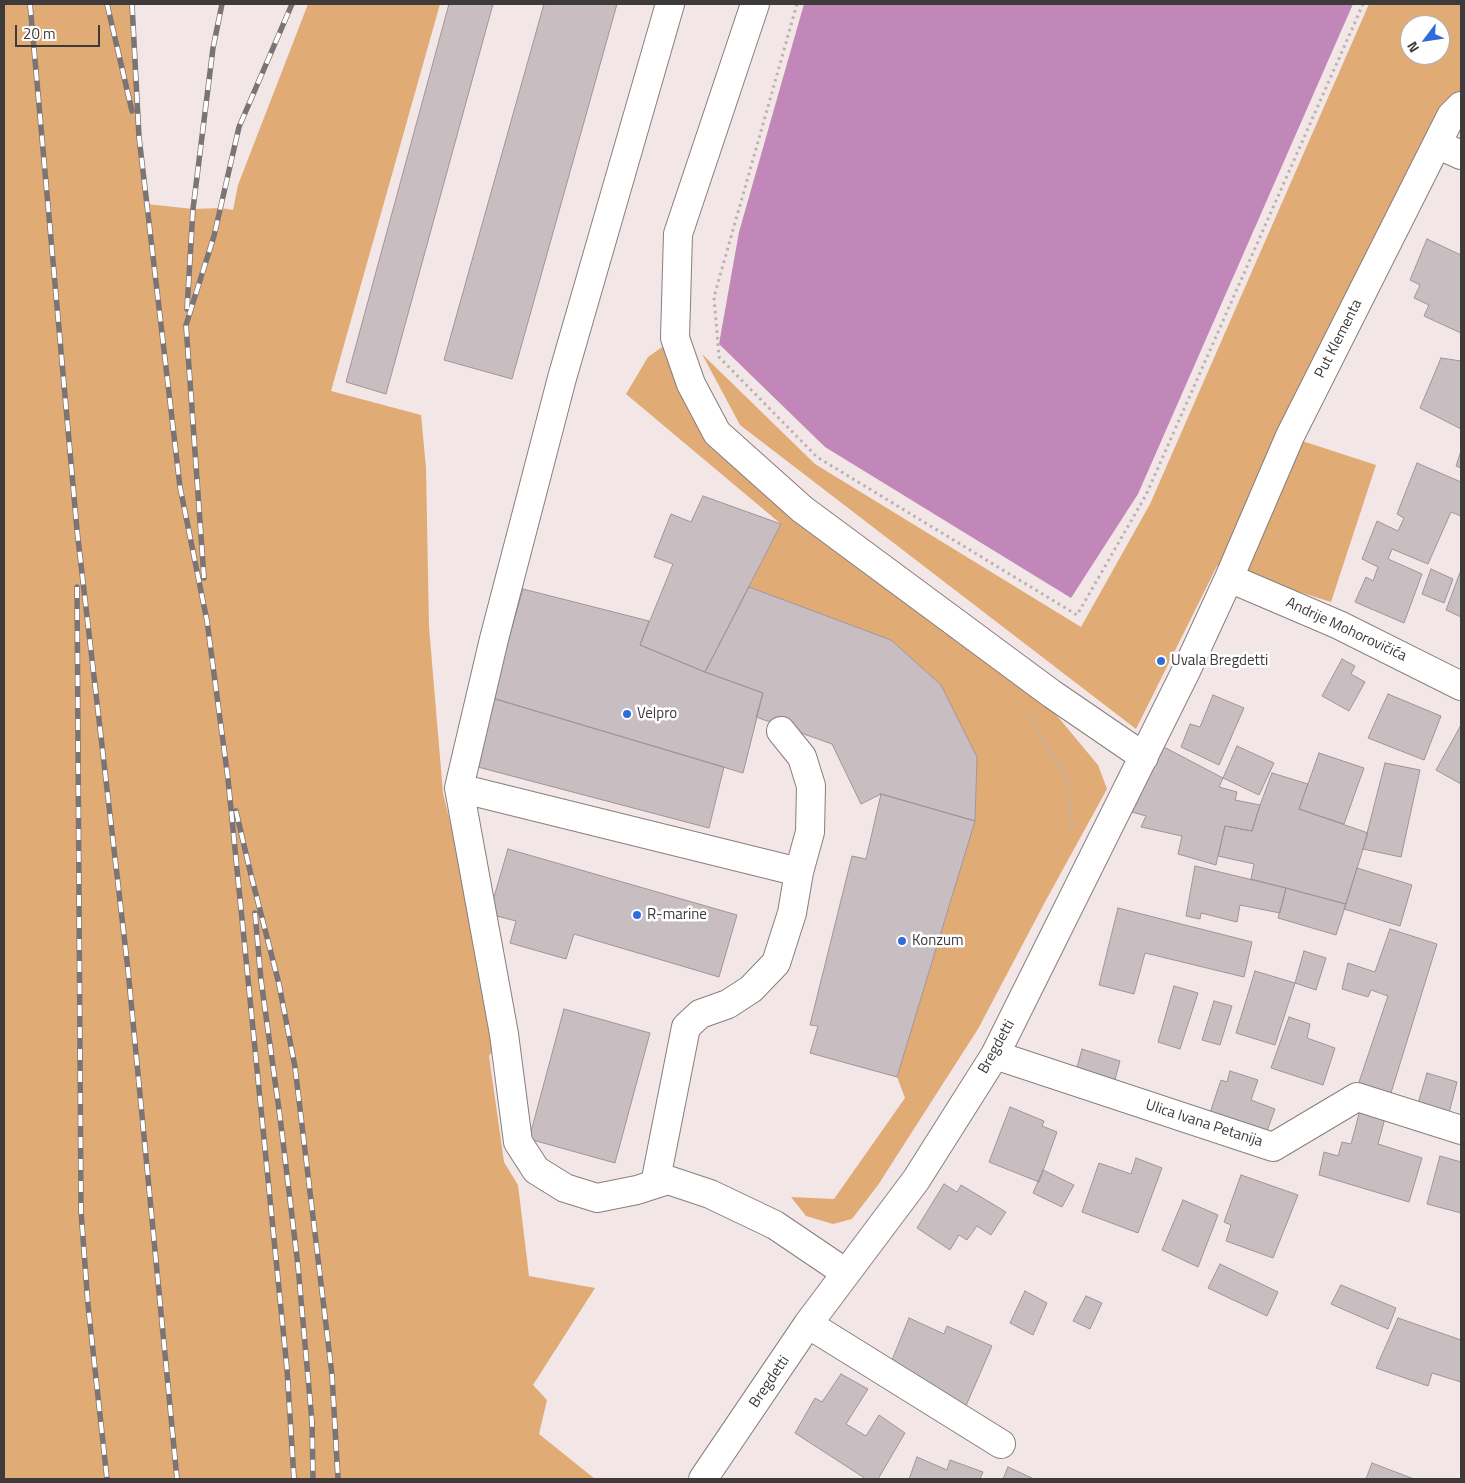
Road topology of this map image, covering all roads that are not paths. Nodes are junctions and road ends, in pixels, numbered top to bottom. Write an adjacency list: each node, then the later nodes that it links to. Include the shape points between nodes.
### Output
1 (670, 4): 9 (street, via 562,378)
2 (754, 4): 8 (street, via 678,234 675,338 696,392 717,433 802,509 1052,694)
3 (1461, 106): 4 (street, Put Klementa, via 1451,116)
4 (1449, 149): 5 (street, Put Klementa, via 1290,436)
5 (1228, 578): 6 (street, Andrije Mohorovičića, via 1340,625); 8 (street, Bregdetti)
6 (1461, 686)
7 (781, 731): 10 (street, via 802,757 810,786 810,832)
8 (1144, 757): 11 (street, Bregdetti)
9 (459, 788): 10 (street); 13 (street, via 504,1034 518,1142 536,1170 565,1188 589,1196 597,1198)
10 (799, 872): 13 (street, via 792,913 776,963 751,989 728,1004 700,1014 686,1027)
11 (995, 1055): 12 (street, Ulica Ivana Petanija, via 1272,1147 1357,1097); 14 (street, Bregdetti, via 916,1180)
12 (1461, 1128)
13 (655, 1184): 14 (street, via 668,1180 710,1194 775,1225)
14 (846, 1273): 15 (street, Bregdetti)
15 (808, 1324): 16 (street); 17 (street, Bregdetti)
16 (1001, 1444)
17 (703, 1479)

